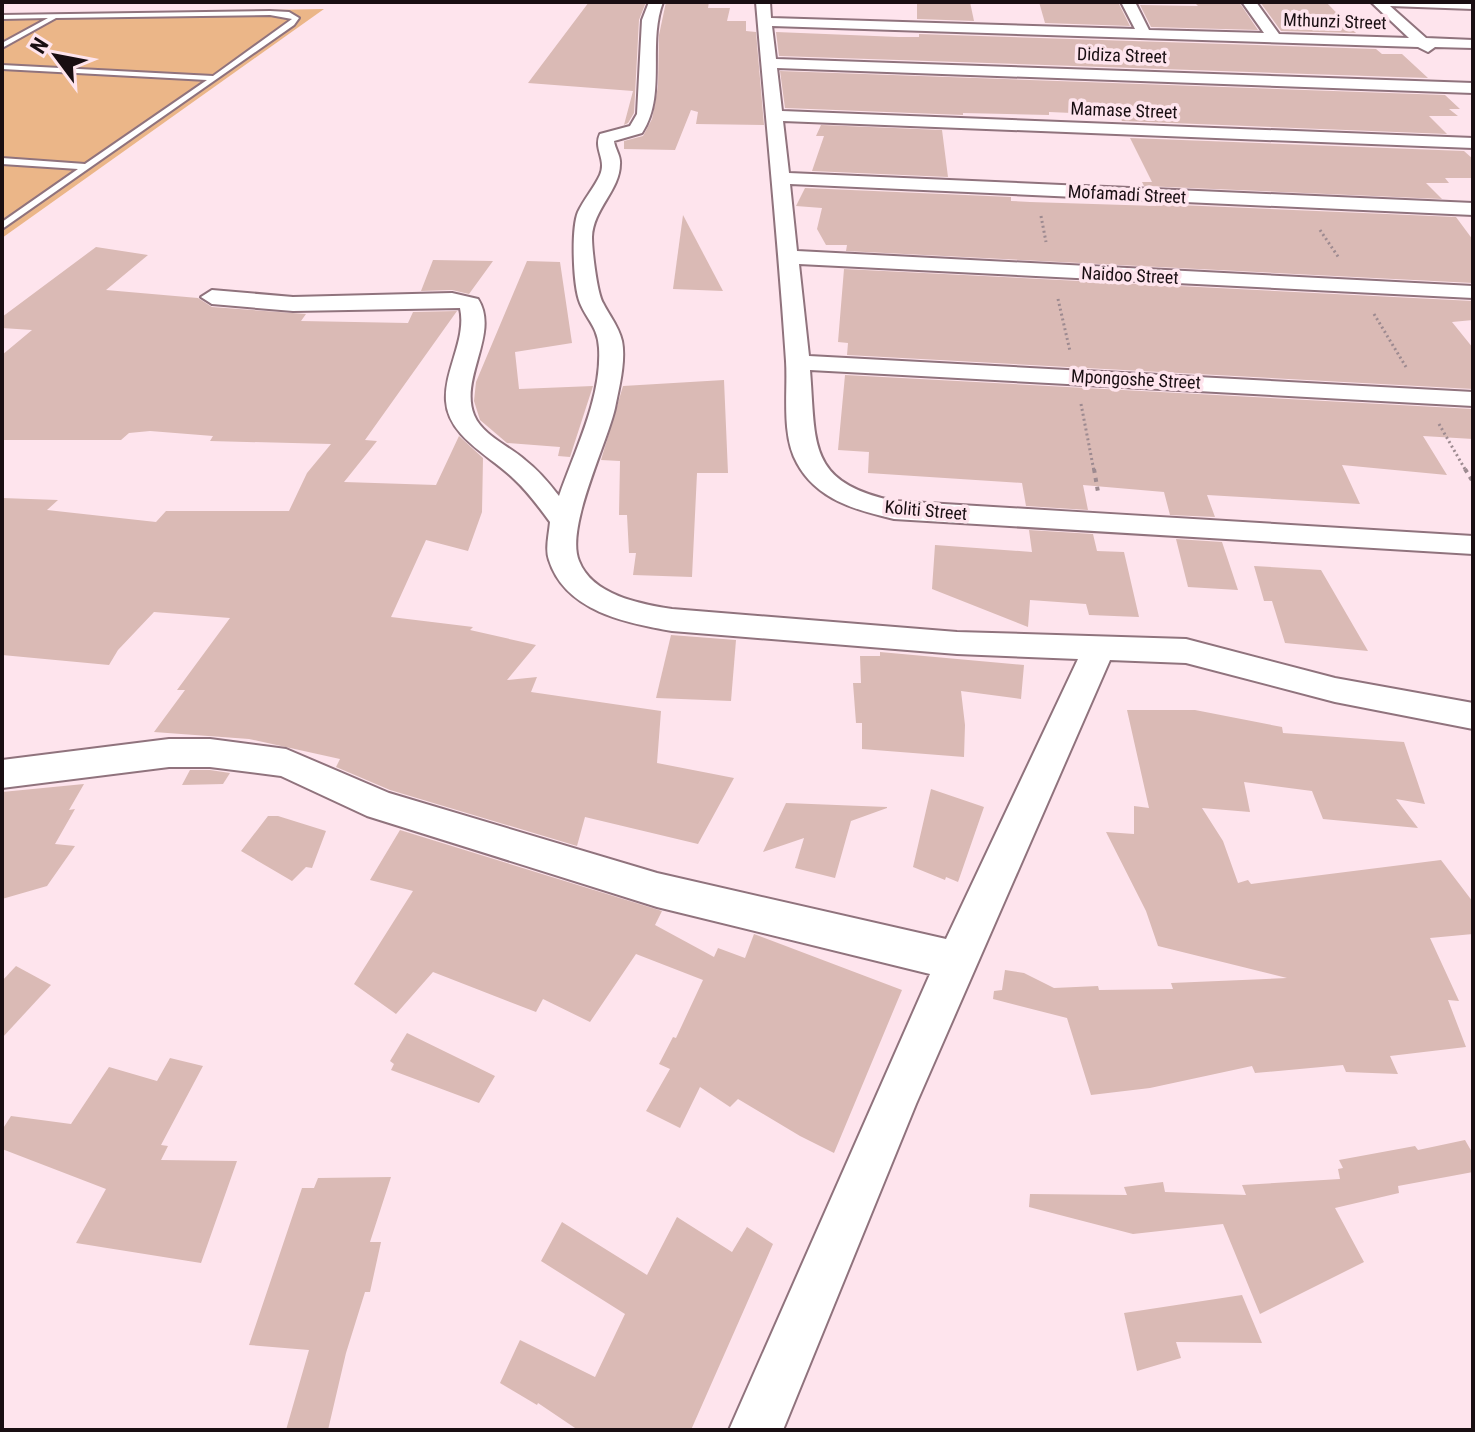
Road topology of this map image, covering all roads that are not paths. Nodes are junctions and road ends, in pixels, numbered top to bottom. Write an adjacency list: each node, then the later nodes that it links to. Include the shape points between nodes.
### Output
1 (656, 2): 31 (street, via 649,20 645,114 636,129 606,138 610,173 584,223 591,303 604,320 611,359 602,409)
2 (1128, 2): 10 (street)
3 (1249, 2): 11 (street)
4 (1378, 2): 12 (street)
5 (1386, 2): 6 (street)
6 (1473, 5)
7 (764, 12): 10 (street, Mthunzi Street); 15 (street, Koliti Street)
8 (56, 16): 9 (lane); 14 (lane); 17 (lane, via 296,16)
9 (2, 17)
10 (1144, 33): 11 (street, Mthunzi Street)
11 (1274, 37): 12 (street, Mthunzi Street)
12 (1422, 43): 13 (street, Mthunzi Street); 18 (street)
13 (1473, 44)
14 (2, 46)
15 (769, 63): 18 (street, Didiza Street); 19 (street, Koliti Street)
16 (2, 67): 17 (lane)
17 (215, 78): 22 (lane)
18 (1472, 88)
19 (772, 116): 20 (street, Mamase Street); 23 (street, Koliti Street)
20 (1473, 143)
21 (2, 161): 22 (lane)
22 (87, 167): 25 (lane)
23 (781, 178): 24 (street, Mofamadi Street); 26 (street, Koliti Street)
24 (1473, 209)
25 (2, 226)
26 (788, 257): 27 (street, Naidoo Street); 29 (street, Koliti Street)
27 (1473, 292)
28 (212, 297): 31 (street, via 293,304 470,304 474,315 460,412 478,436 539,487)
29 (798, 362): 30 (street, Mpongoshe Street); 32 (street, Koliti Street, via 806,459 832,487 874,506)
30 (1473, 399)
31 (564, 522): 33 (street, via 562,557 572,578 585,592 637,614 911,640)
32 (1473, 545)
33 (1099, 650): 34 (street, via 1186,651 1335,690); 36 (street)
34 (1473, 716)
35 (2, 774): 36 (street, via 169,753 286,763 380,805 657,890)
36 (957, 961): 37 (street)
37 (756, 1430)

